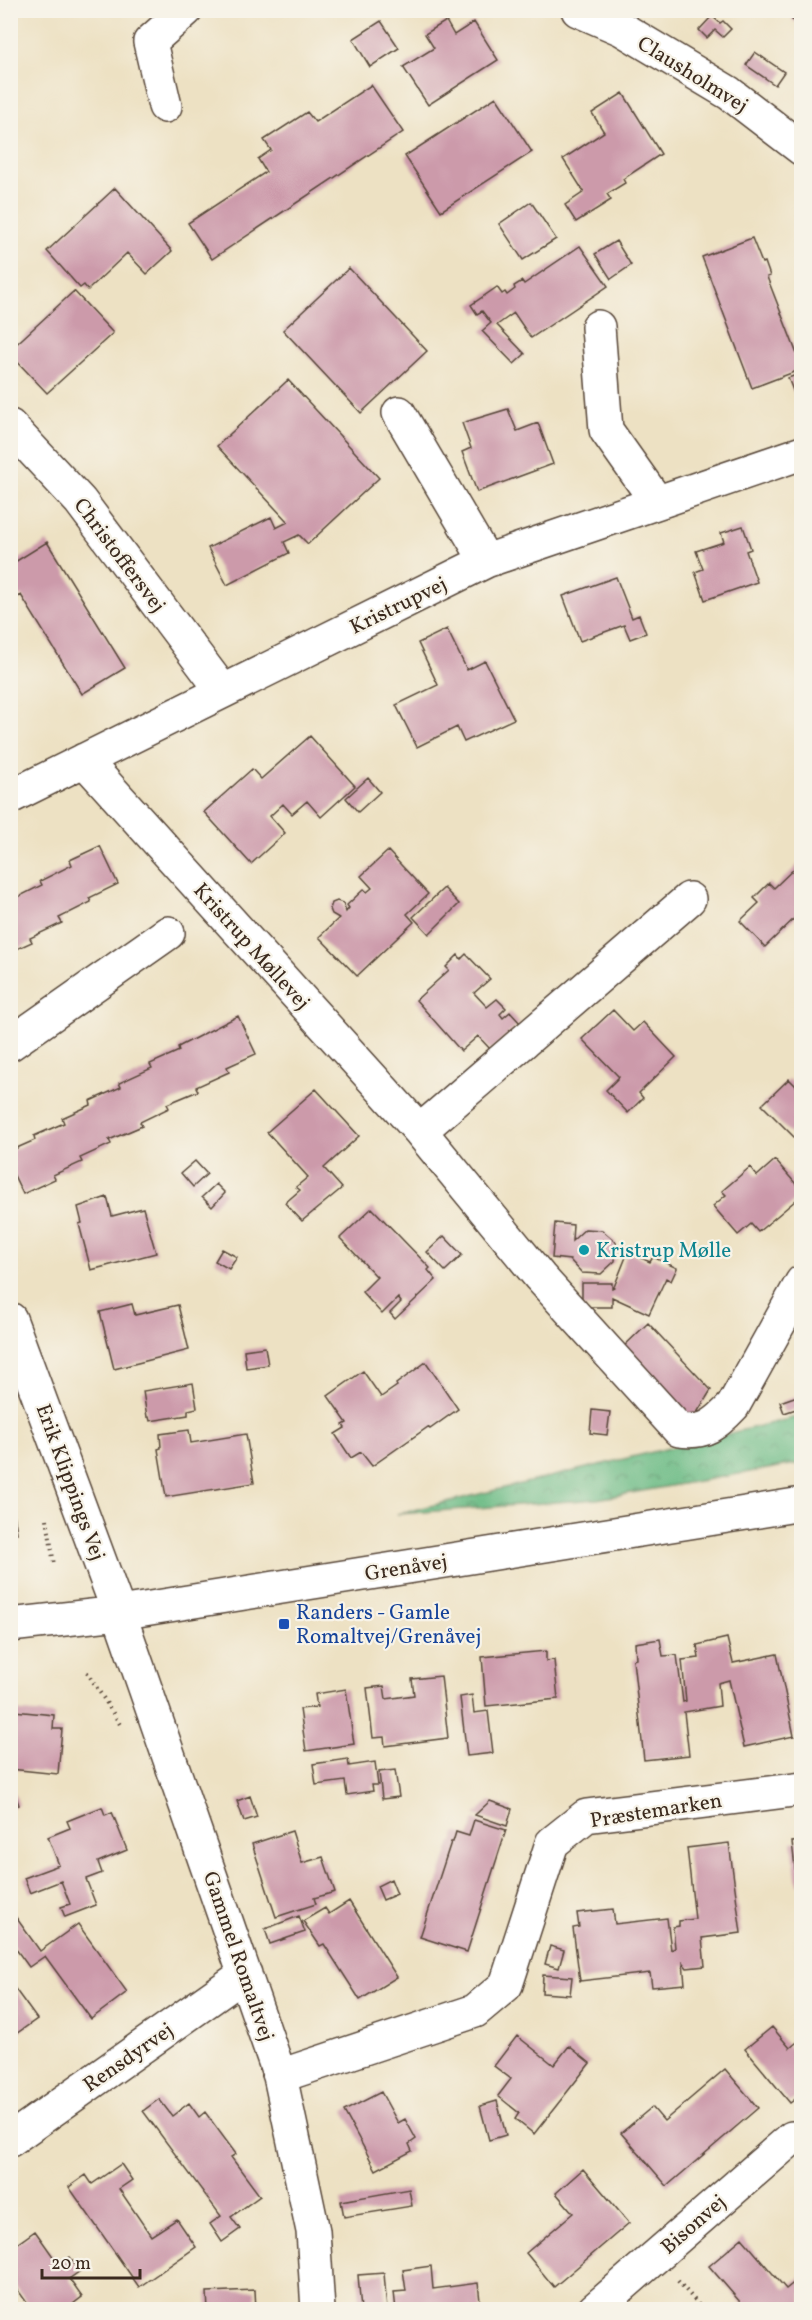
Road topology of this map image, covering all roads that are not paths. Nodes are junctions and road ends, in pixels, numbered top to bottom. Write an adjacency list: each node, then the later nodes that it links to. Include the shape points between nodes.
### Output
1 (186, 10): 4 (street, via 150,42)
2 (578, 10): 3 (street, Clausholmvej)
3 (629, 20): 5 (street, Clausholmvej)
4 (165, 106)
5 (801, 149)
6 (598, 327): 10 (street, via 606,430)
7 (399, 413): 11 (street)
8 (10, 426): 12 (street, Christoffersvej, via 80,501)
9 (801, 453): 10 (street, Kristrupvej)
10 (657, 502): 11 (street, Kristrupvej)
11 (486, 561): 12 (street, Kristrupvej)
12 (222, 690): 13 (street, Kristrupvej)
13 (84, 760): 14 (street, Kristrupvej); 18 (street, Kristrup Møllevej)
14 (10, 797)
15 (689, 899): 18 (street)
16 (168, 933): 17 (street)
17 (10, 1044)
18 (420, 1131): 19 (street, Kristrup Møllevej, via 540,1277 679,1430 694,1432 710,1426 733,1406)
19 (799, 1285)
20 (13, 1334): 22 (street, Erik Klippings Vej)
21 (801, 1504): 22 (street, Grenåvej)
22 (119, 1613): 23 (street, Grenåvej); 25 (street, Gammel Romaltvej)
23 (10, 1625)
24 (801, 1789): 26 (street, Præstemarken, via 586,1816 552,1843 506,1985 475,2011)
25 (245, 1974): 26 (street, Gammel Romaltvej); 28 (street, Rensdyrvej)
26 (280, 2076): 29 (street, Gammel Romaltvej, via 313,2232)
27 (792, 2138): 30 (street, Bisonvej)
28 (10, 2140)
29 (318, 2310)
30 (594, 2310)

